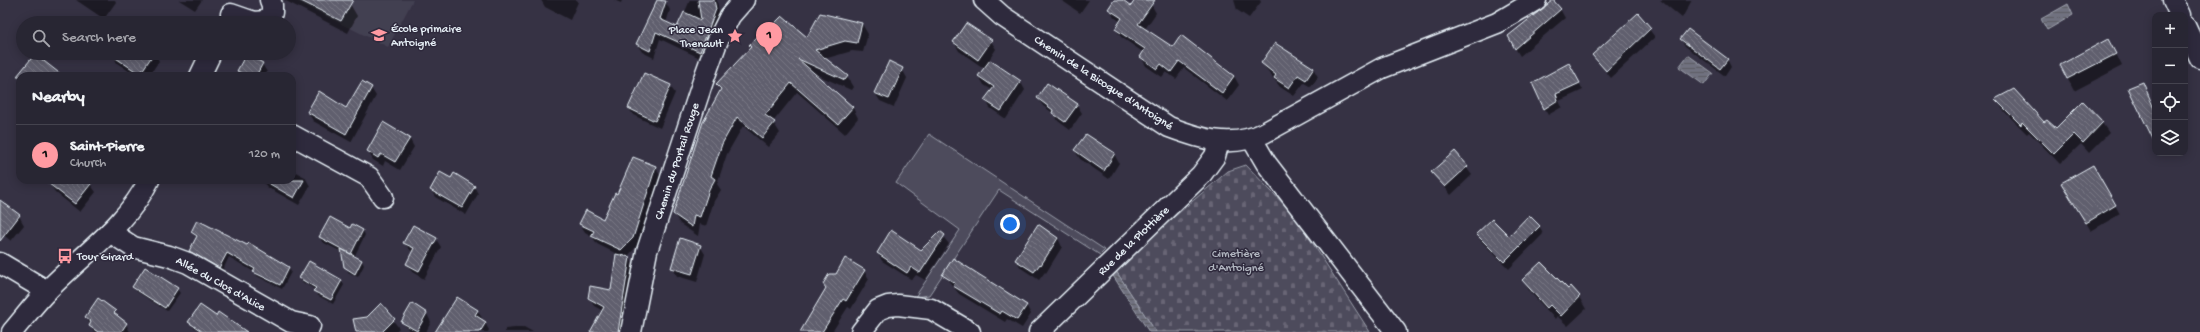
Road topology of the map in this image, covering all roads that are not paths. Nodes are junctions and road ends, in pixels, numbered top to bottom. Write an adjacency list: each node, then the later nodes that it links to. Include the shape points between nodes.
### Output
1 (270, 0): 9 (street, via 272,13)
2 (744, 0): 24 (street, Chemin du Portail Rouge, via 730,16 717,42 703,81 647,251)
3 (984, 0): 16 (street, Chemin de la Bicoque d'Antoigné, via 1002,16 1145,112 1169,126 1196,137)
4 (1536, 0): 15 (street, Chemin de la Bicoque d'Antoigné, via 1497,23 1382,68)
5 (2173, 0): 7 (street)
6 (231, 12): 8 (street)
7 (2179, 12)
8 (240, 16)
9 (269, 16)
10 (2188, 32): 11 (street)
11 (2200, 58)
12 (208, 60): 13 (street)
13 (202, 72)
14 (296, 137): 18 (street, via 368,177)
15 (1252, 139): 16 (street, Chemin de la Bicoque d'Antoigné); 28 (street, via 1266,163)
16 (1219, 142): 27 (street, Rue de la Plottière, via 1215,156 1201,175)
17 (146, 184): 19 (street, via 132,207)
18 (384, 197)
19 (110, 232): 21 (street); 22 (street, Allée du Clos d'ALice, via 133,247 188,263 291,322)
20 (0, 263): 21 (street)
21 (47, 291): 23 (street)
22 (310, 326)
23 (12, 332)
24 (631, 332)
25 (861, 332): 26 (street, via 878,310 898,304 931,309)
26 (970, 332)
27 (1039, 332)
28 (1396, 332)

